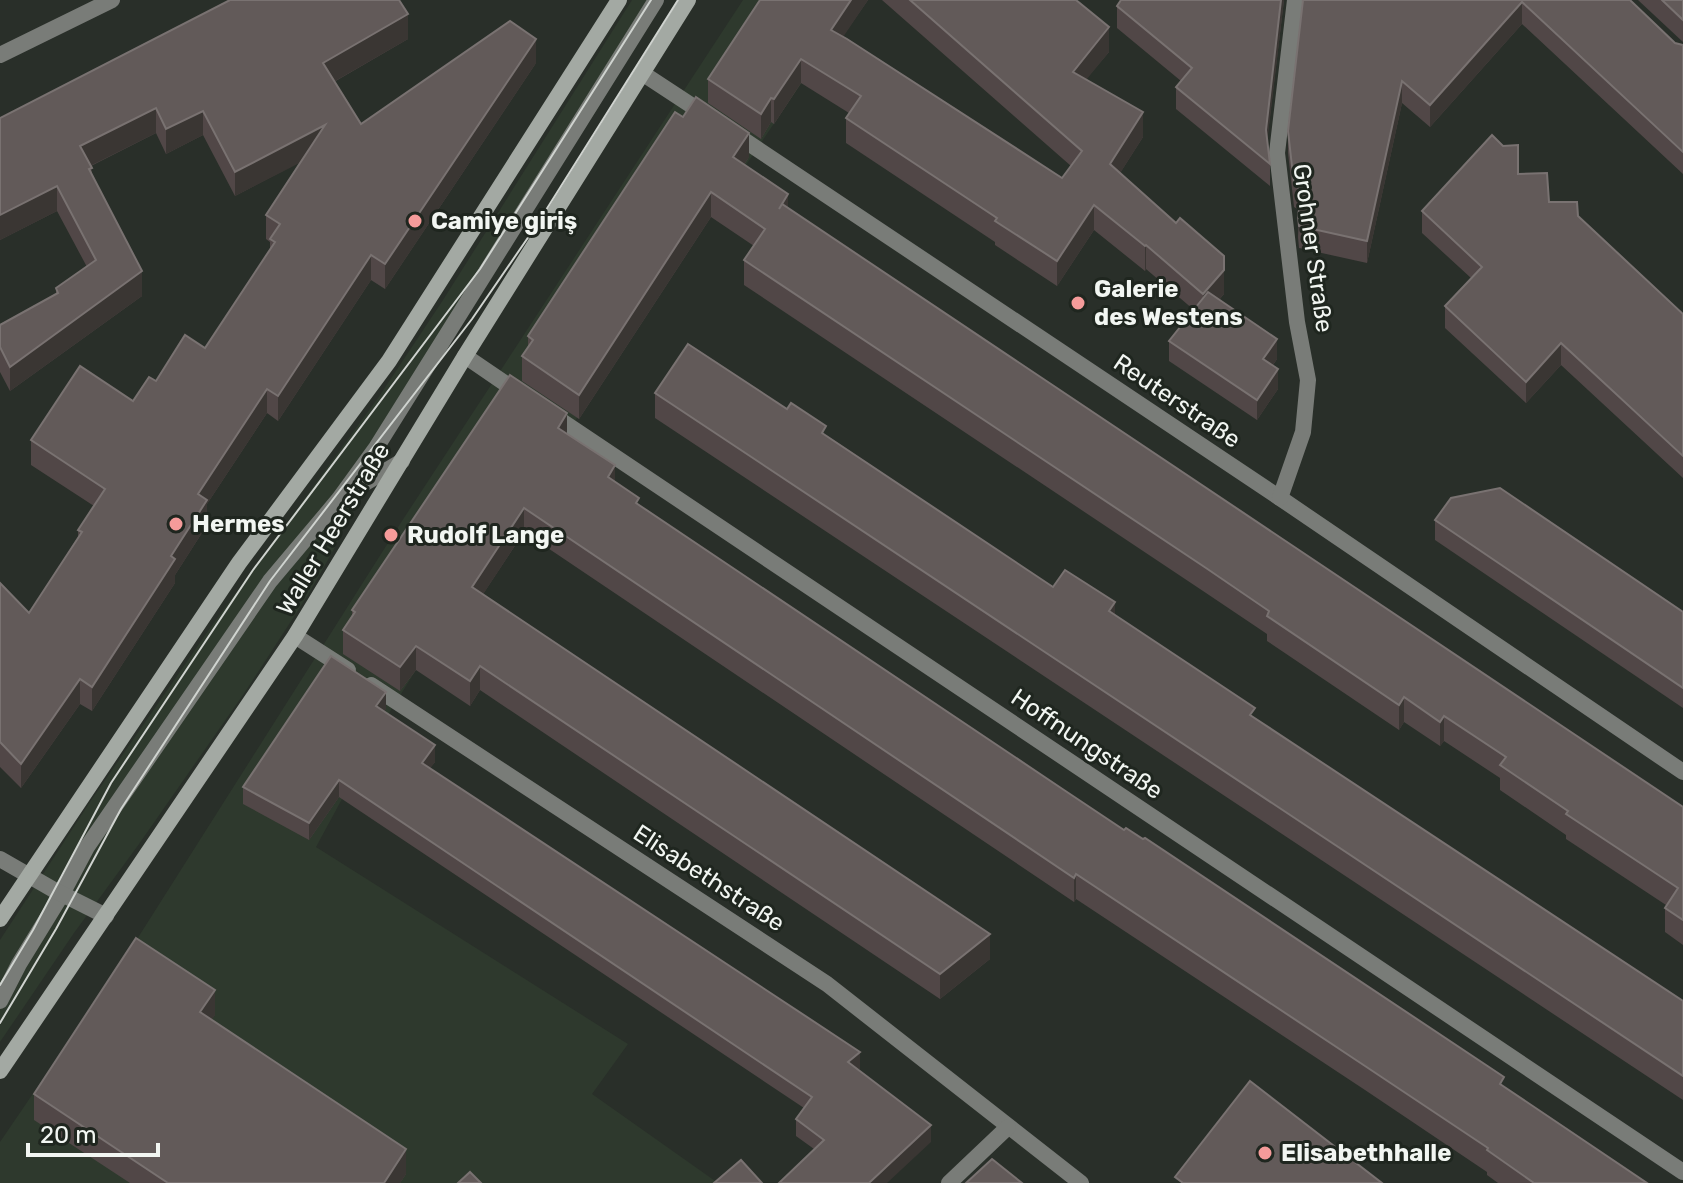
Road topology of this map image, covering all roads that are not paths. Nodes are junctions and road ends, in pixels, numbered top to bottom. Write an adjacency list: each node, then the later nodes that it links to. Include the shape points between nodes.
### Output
1 (112, 0): 6 (street)
2 (619, 0): 15 (main road, Waller Heerstraße, via 389,361 239,563)
3 (656, 0): 11 (street)
4 (688, 0): 7 (main road, Waller Heerstraße)
5 (1295, 0): 10 (street, Grohner Straße, via 1277,153 1308,380 1303,432)
6 (0, 55)
7 (642, 73): 8 (main road, Waller Heerstraße); 10 (street, Reuterstraße)
8 (465, 356): 9 (main road, Waller Heerstraße); 22 (street, Hoffnungstraße)
9 (402, 461): 11 (street); 12 (main road, Waller Heerstraße)
10 (1280, 498): 13 (street, Reuterstraße)
11 (339, 499): 16 (street, via 270,581 87,847)
12 (295, 636): 17 (main road, Waller Heerstraße); 21 (street, Elisabethstraße, via 827,984)
13 (1683, 772)
14 (0, 859): 15 (street)
15 (29, 876): 16 (street); 18 (main road, Waller Heerstraße)
16 (62, 894): 17 (street); 19 (street)
17 (106, 916): 20 (main road, Waller Heerstraße)
18 (0, 919)
19 (0, 1001)
20 (0, 1071)
21 (1008, 1127): 23 (street); 24 (street, Elisabethstraße)
22 (1683, 1172)
23 (949, 1183)
24 (1081, 1183)

